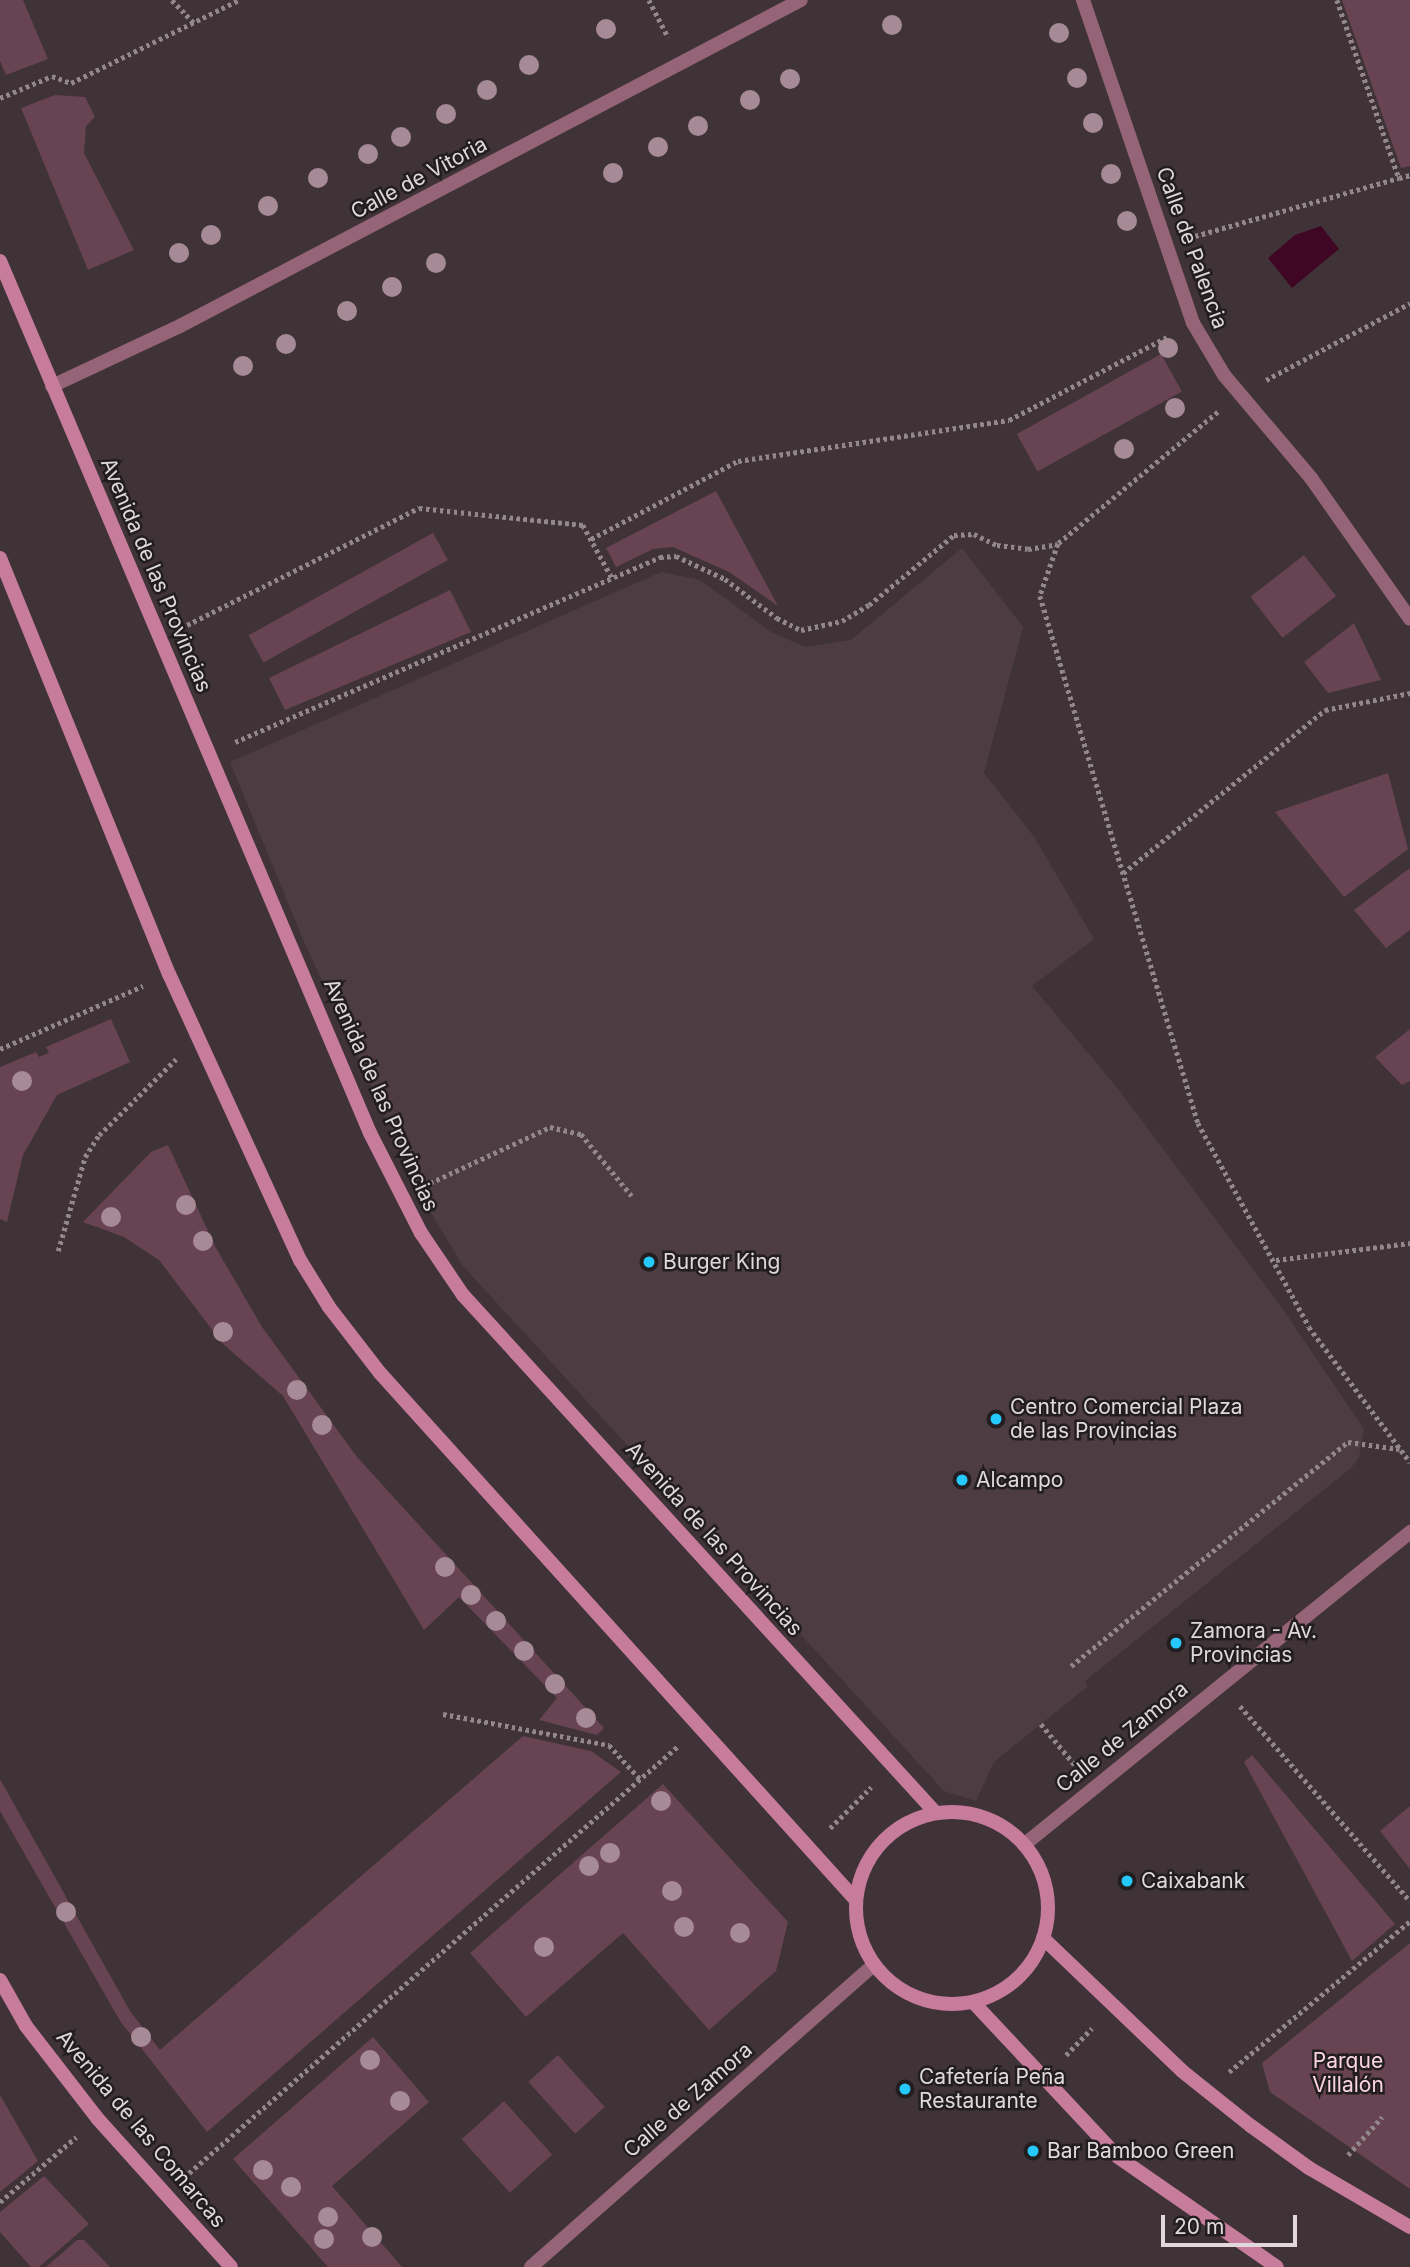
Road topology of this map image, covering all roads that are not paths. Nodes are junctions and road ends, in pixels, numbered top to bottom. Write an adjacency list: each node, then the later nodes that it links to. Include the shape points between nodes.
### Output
1 (801, 0): 4 (street, Calle de Vitoria, via 180,326)
2 (1083, 0): 6 (street, Calle de Palencia, via 1193,324 1239,394 1311,478)
3 (0, 261): 4 (main road, Avenida de las Provincias)
4 (52, 386): 8 (main road, Avenida de las Provincias, via 370,1133 463,1296)
5 (0, 558): 10 (main road, via 169,974 300,1260 329,1307 380,1373)
6 (1410, 619)
7 (1410, 1532): 9 (street, Calle de Zamora)
8 (935, 1812): 9 (main road, via 976,1815 1007,1829); 10 (main road, via 891,1833 871,1855)
9 (1025, 1844): 11 (main road, via 1045,1885)
10 (855, 1899): 12 (main road, via 858,1931)
11 (1043, 1938): 14 (main road, via 1027,1969 1003,1990); 15 (main road, via 1206,2090 1327,2179)
12 (873, 1965): 14 (main road, via 908,1994 940,2004); 17 (street, Calle de Zamora)
13 (0, 1980): 16 (main road, Avenida de las Comarcas, via 26,2026 97,2118)
14 (973, 2002): 18 (main road, via 1118,2157)
15 (1410, 2227)
16 (231, 2267)
17 (531, 2267)
18 (1277, 2267)

